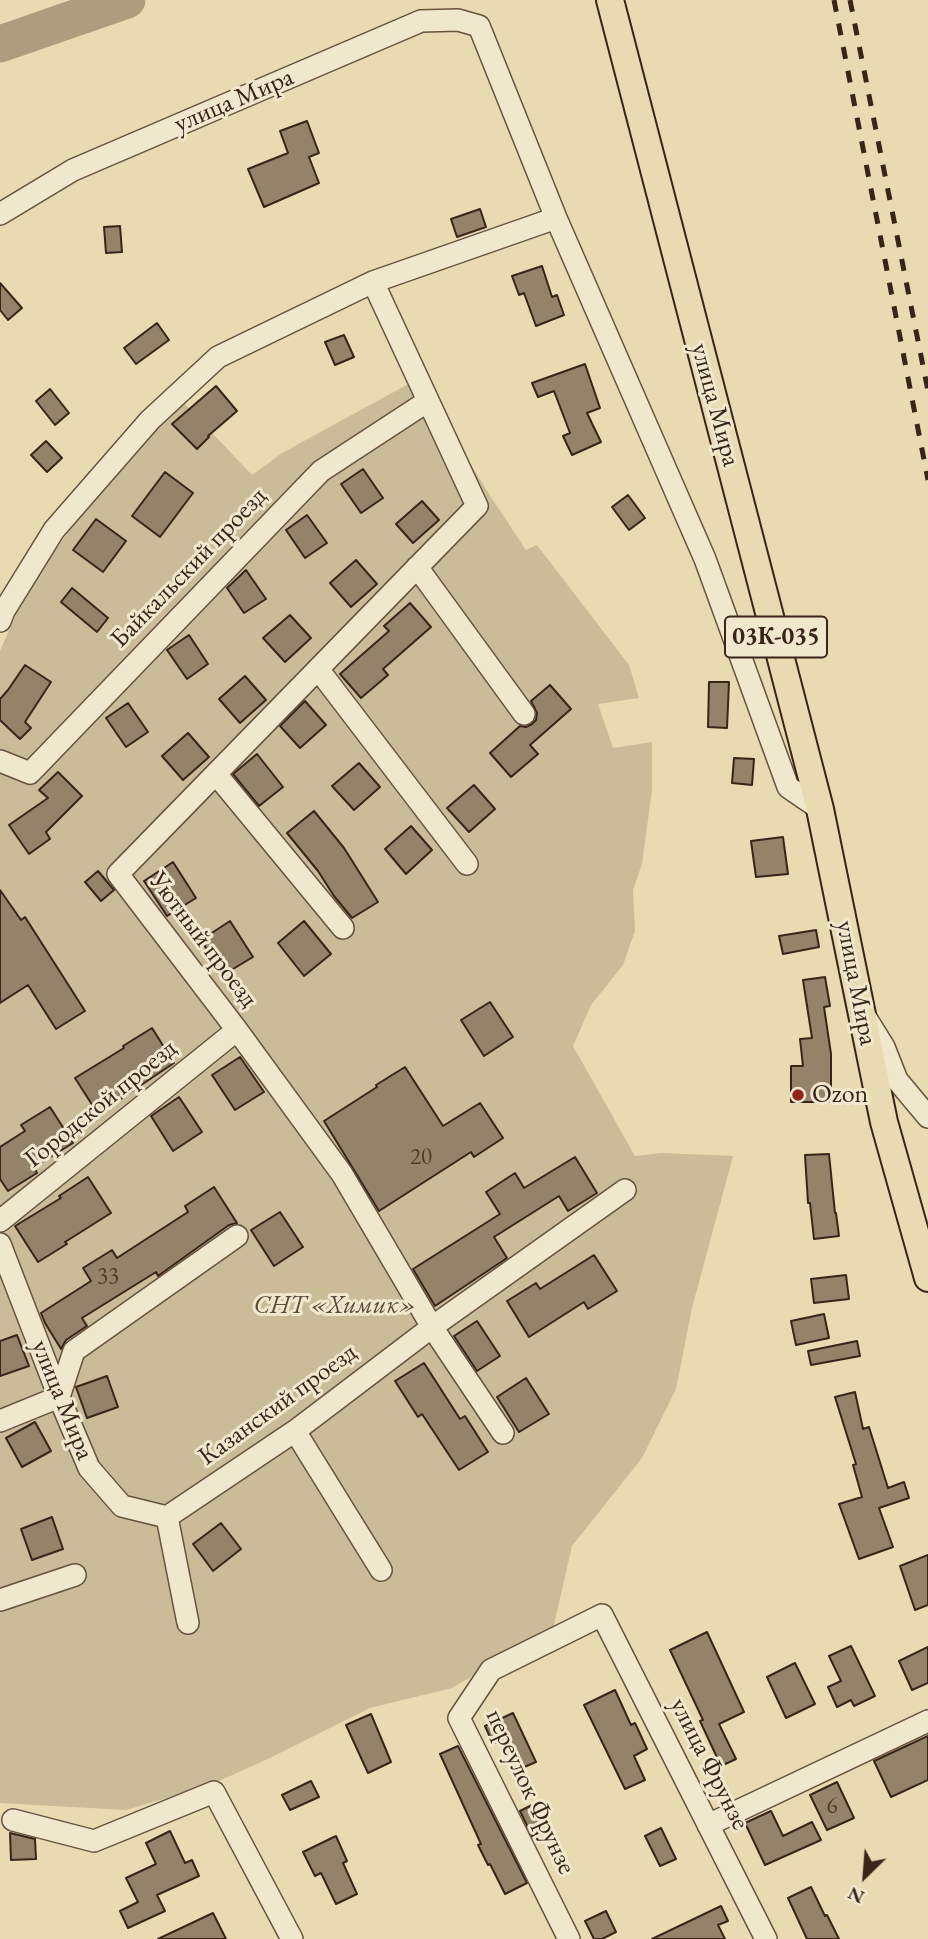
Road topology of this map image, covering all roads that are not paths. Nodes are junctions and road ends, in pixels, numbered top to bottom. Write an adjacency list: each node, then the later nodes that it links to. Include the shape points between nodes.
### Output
1 (610, 0): 12 (main road, улица Мира / 03К-035)
2 (0, 214): 3 (street, улица Мира, via 73,170 421,21 458,20 479,26)
3 (556, 218): 4 (street); 12 (street, улица Мира, via 705,559 788,787)
4 (373, 282): 5 (street); 7 (street, via 218,357 150,420 54,530)
5 (428, 401): 6 (street, Уютный проезд, via 477,506); 10 (street, Байкальский проезд, via 321,471 30,773)
6 (417, 567): 8 (street, Уютный проезд); 9 (street)
7 (0, 621)
8 (318, 668): 11 (street, Уютный проезд); 13 (street)
9 (524, 714)
10 (0, 761)
11 (216, 774): 14 (street); 16 (street, Уютный проезд, via 118,874)
12 (820, 809): 15 (main road, улица Мира / 03К-035)
13 (467, 864)
14 (343, 928)
15 (863, 1012): 17 (street, via 897,1080); 22 (main road, улица Мира / 03К-035, via 884,1122)
16 (237, 1030): 19 (street, Городской проезд); 23 (street, Уютный проезд, via 342,1174)
17 (928, 1116)
18 (625, 1190): 23 (street, Казанский проезд)
19 (0, 1221)
20 (237, 1236): 24 (street, via 74,1351)
21 (0, 1244): 24 (street, улица Мира)
22 (928, 1278)
23 (432, 1327): 26 (street, Казанский проезд); 27 (street, Уютный проезд)
24 (59, 1397): 25 (street); 28 (street, улица Мира, via 89,1468 122,1506)
25 (0, 1420)
26 (295, 1431): 28 (street, Казанский проезд); 29 (street)
27 (503, 1433)
28 (167, 1517): 33 (street)
29 (381, 1570)
30 (75, 1575): 31 (street)
31 (0, 1600)
32 (602, 1615): 36 (street, улица Фрунзе); 38 (street, переулок Фрунзе, via 491,1670 460,1718)
33 (188, 1623)
34 (928, 1721): 36 (street)
35 (13, 1820): 37 (street, via 94,1841 214,1792)
36 (708, 1825): 39 (street, улица Фрунзе)
37 (292, 1939)
38 (569, 1939)
39 (766, 1939)

